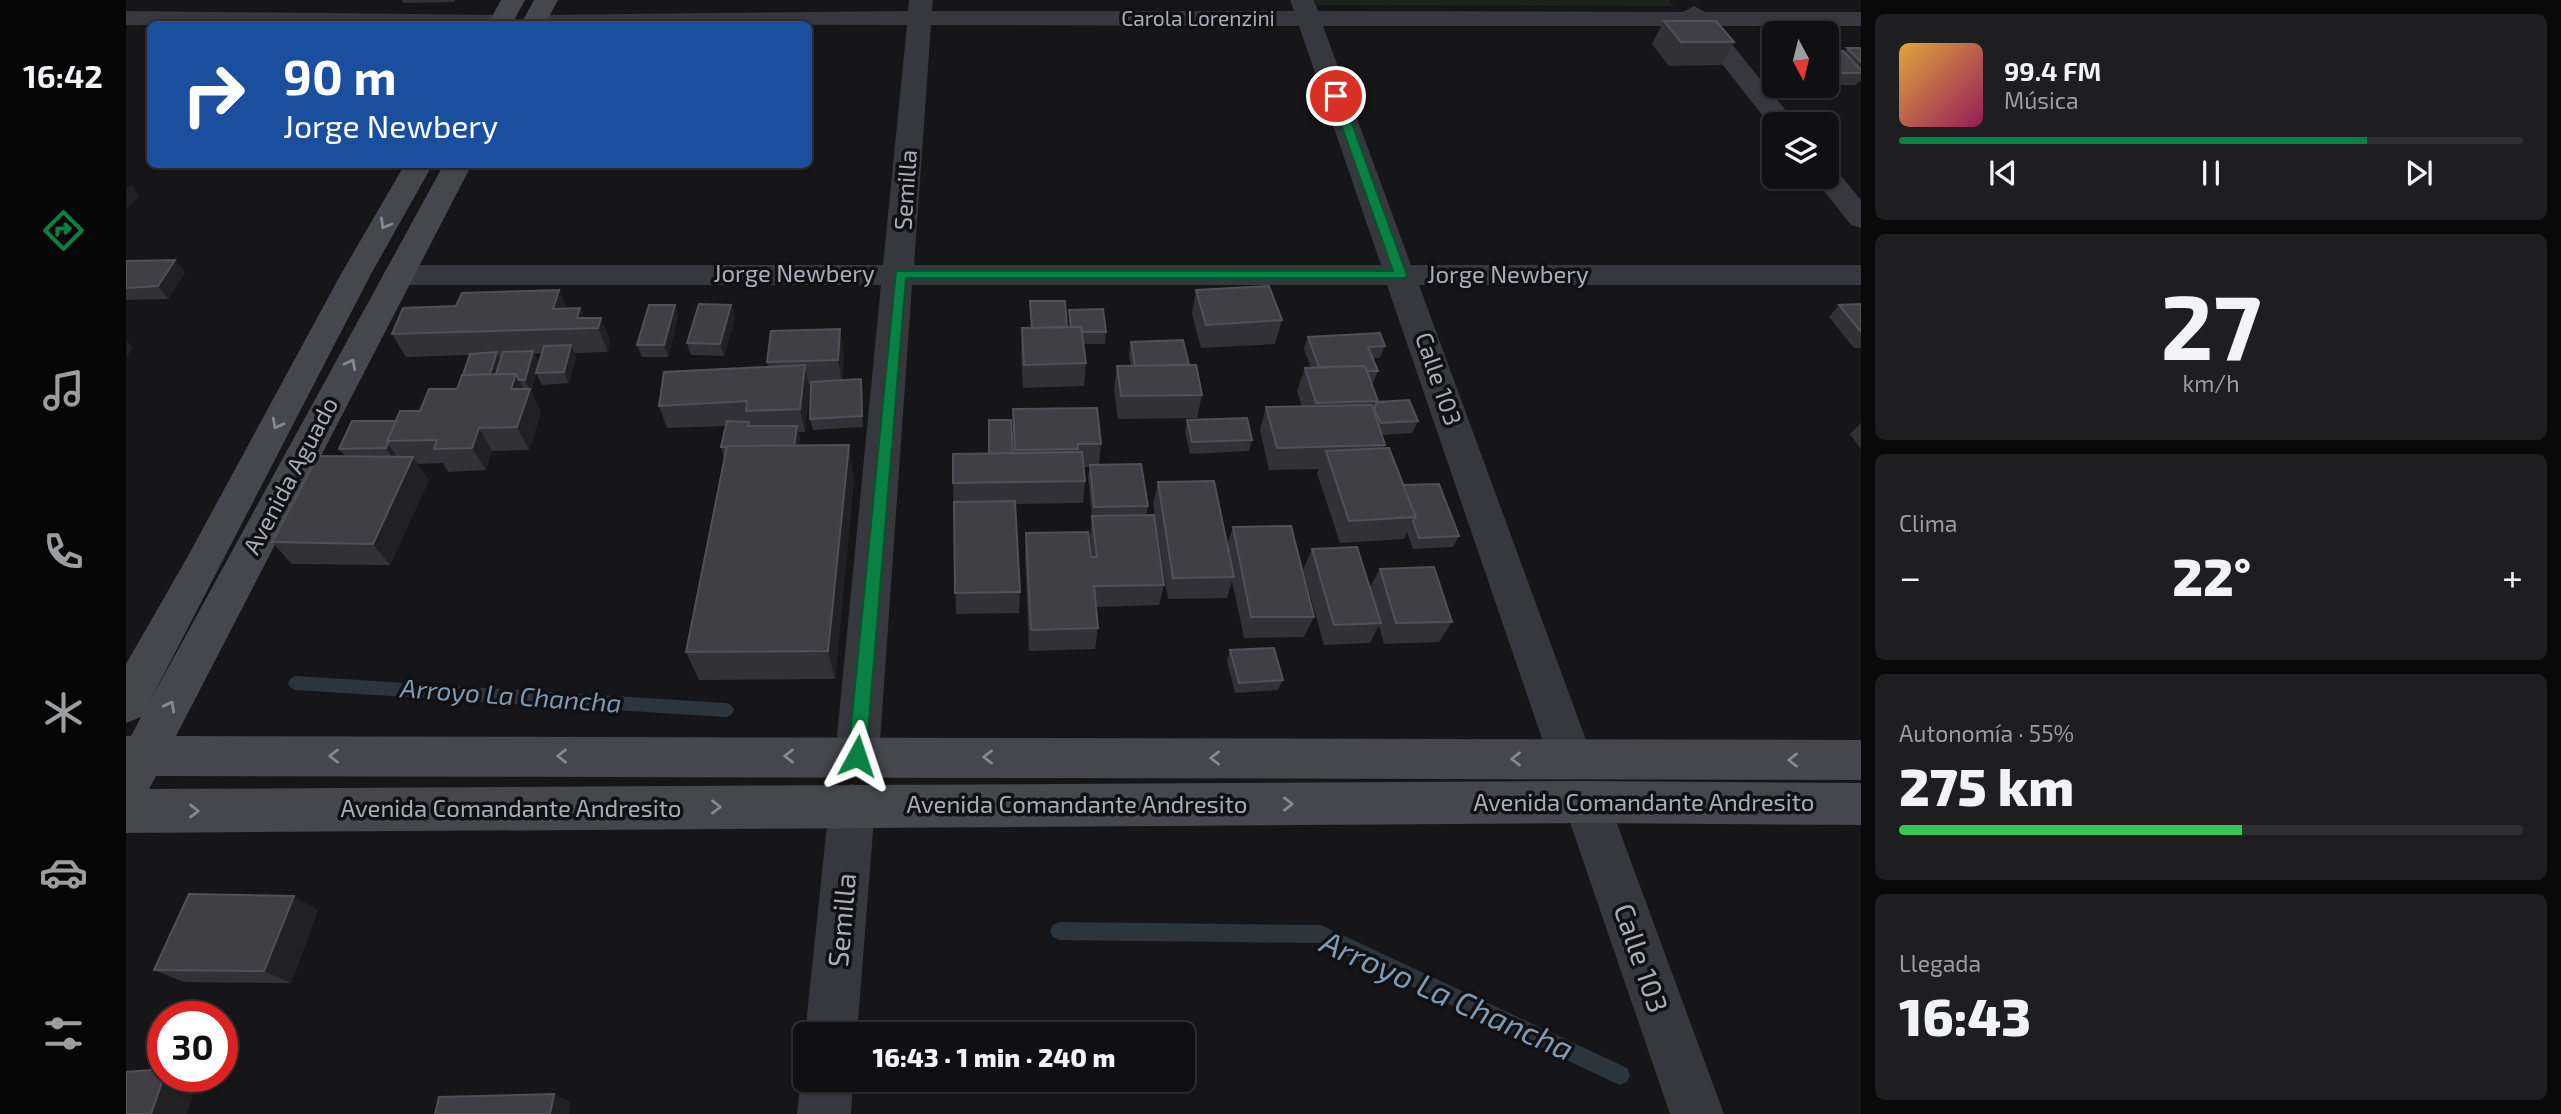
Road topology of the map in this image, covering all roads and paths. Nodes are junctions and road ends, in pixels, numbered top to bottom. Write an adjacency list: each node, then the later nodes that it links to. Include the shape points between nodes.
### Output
1 (513, 0): 9 (main road)
2 (546, 0): 10 (main road)
3 (920, 9): 4 (street, Carola Lorenzini); 11 (street, Carola Lorenzini); 17 (street, Semilla)
4 (1305, 10): 5 (street, Carola Lorenzini); 19 (street, Calle 103)
5 (1692, 10): 7 (street, Carola Lorenzini); 12 (street)
6 (126, 18): 8 (street)
7 (1861, 19)
8 (350, 21)
9 (501, 21)
10 (535, 21)
11 (589, 21)
12 (1774, 112)
13 (417, 168): 21 (main road, Avenida Aguado, one-way to 21)
14 (456, 168): 18 (main road, Avenida Aguado)
15 (1837, 189): 16 (street)
16 (1861, 219)
17 (900, 274): 18 (street, Jorge Newbery); 19 (street, Jorge Newbery); 22 (street, Semilla)
18 (398, 275): 24 (main road, Avenida Aguado, one-way to 18)
19 (1401, 275): 20 (street, Jorge Newbery); 25 (street, Calle 103)
20 (1861, 275)
21 (126, 704)
22 (857, 756): 24 (main road, Avenida Comandante Andresito, one-way to 24); 25 (main road, Avenida Comandante Andresito, one-way to 22)
23 (1861, 760): 25 (main road, Avenida Comandante Andresito, one-way to 25)
24 (132, 766)
25 (1579, 780): 26 (main road, Avenida Comandante Andresito); 27 (main road, Avenida Comandante Andresito, one-way to 25); 32 (street, Calle 103)
26 (1861, 804)
27 (852, 806): 28 (main road, Avenida Comandante Andresito, one-way to 27); 29 (street, Semilla)
28 (126, 811)
29 (832, 1022)
30 (826, 1092): 31 (street)
31 (824, 1114)
32 (1697, 1114)

